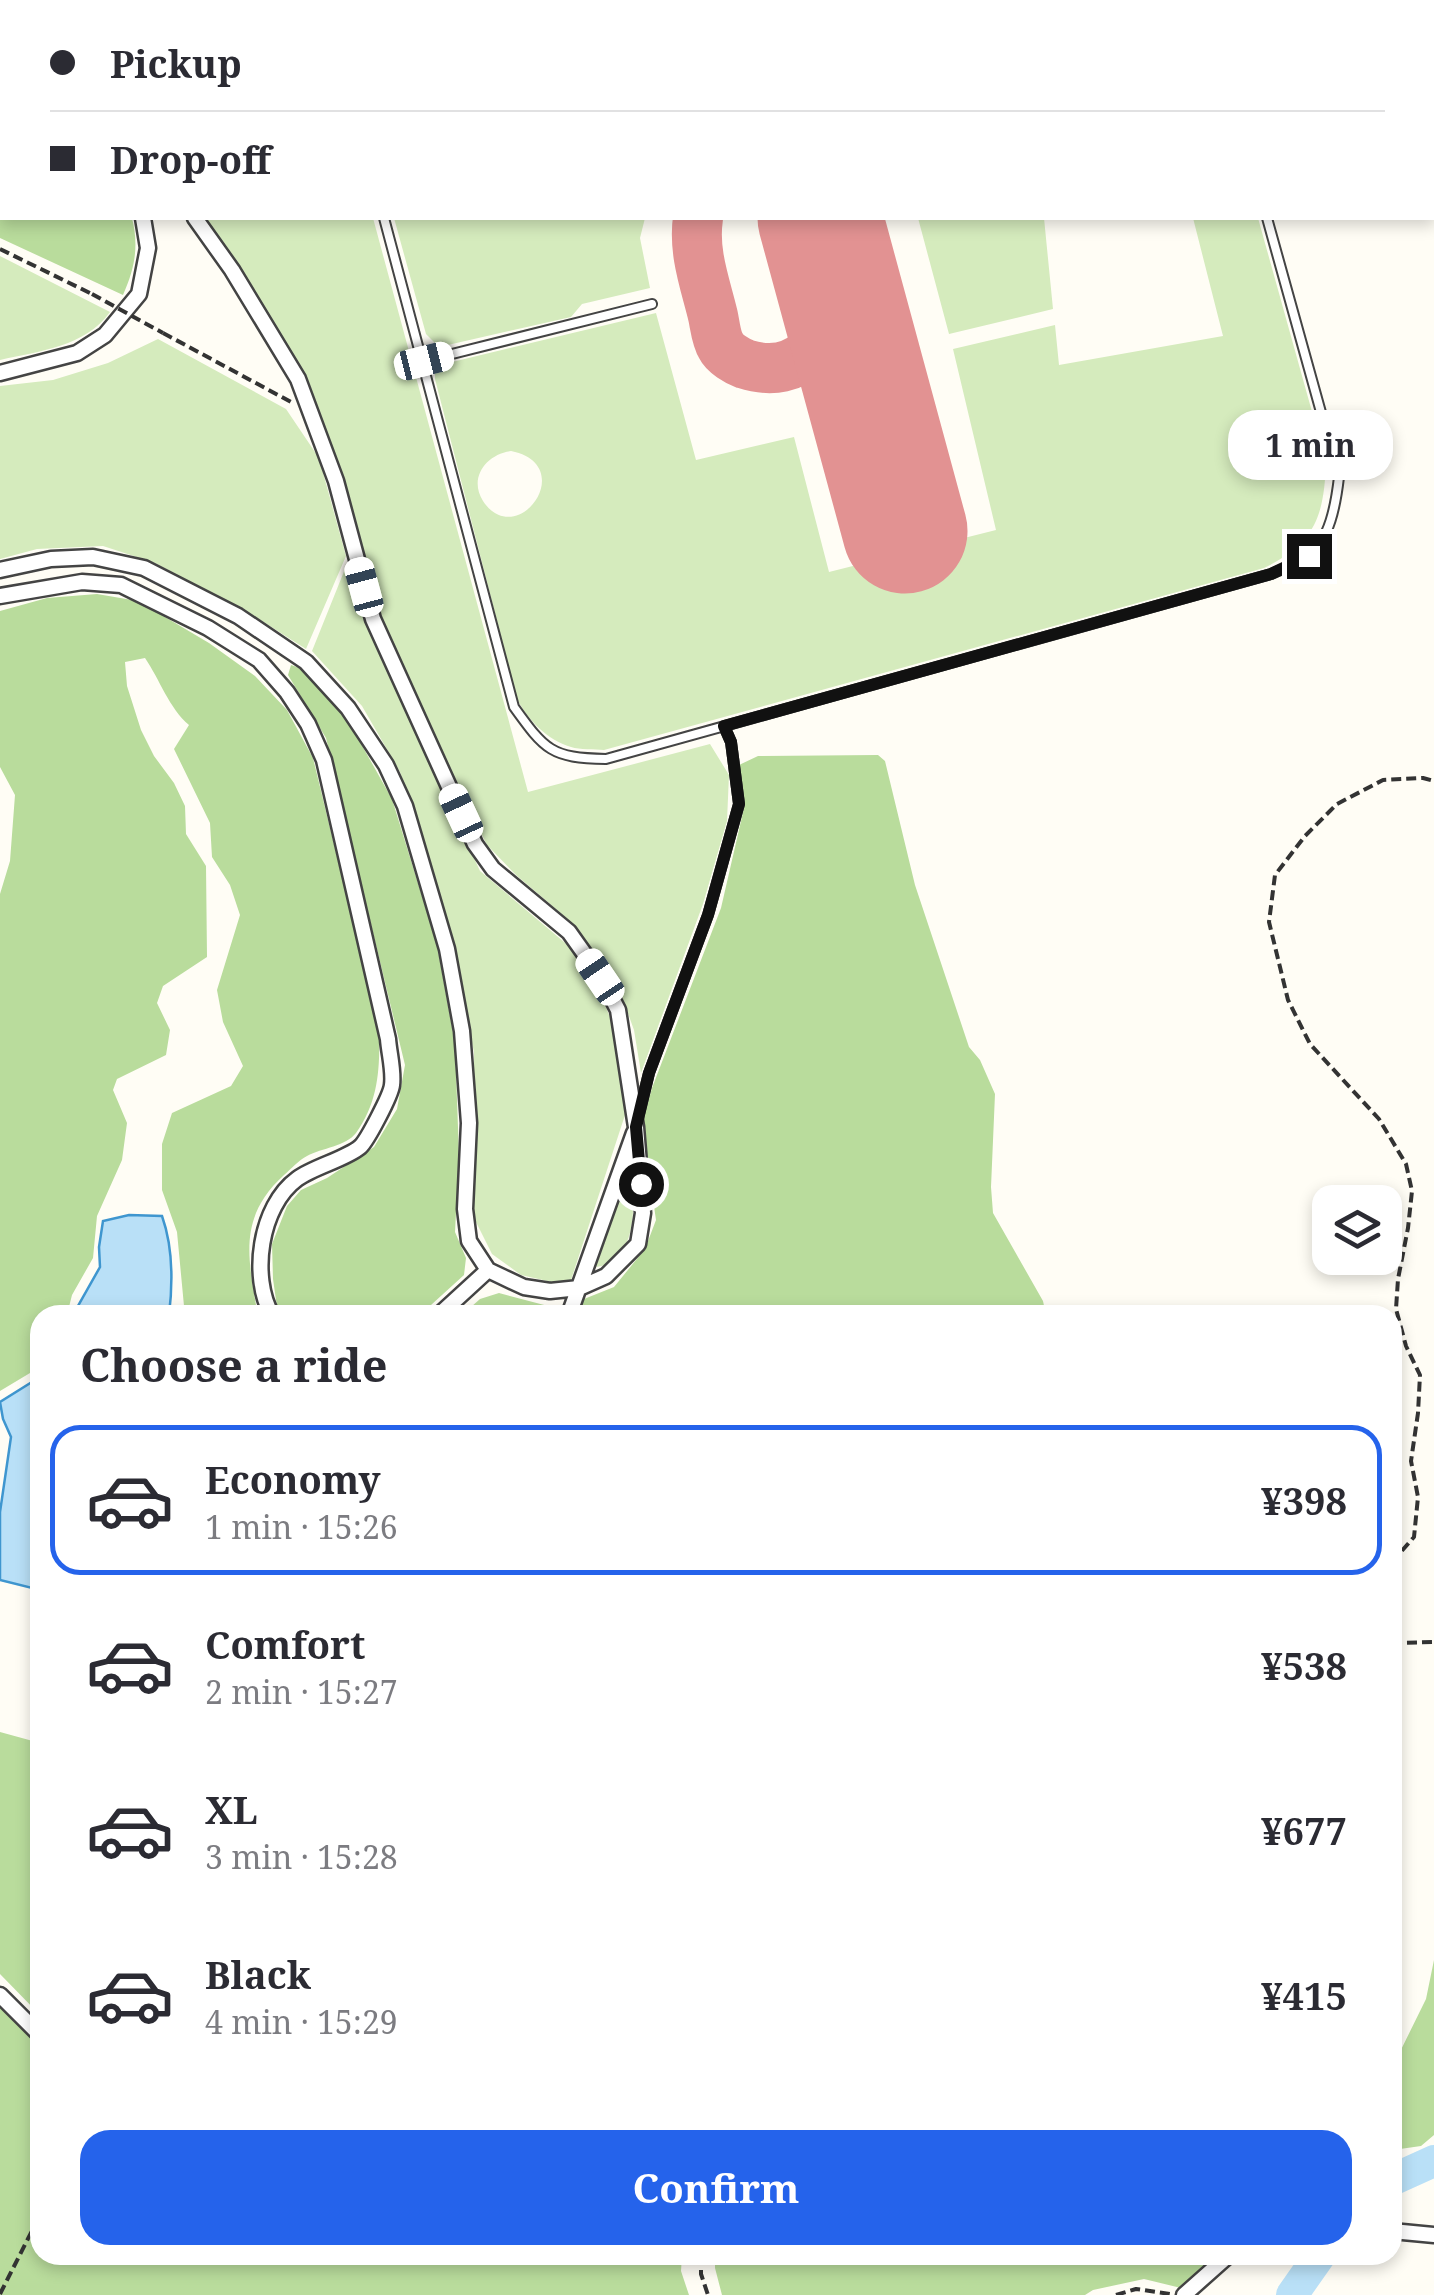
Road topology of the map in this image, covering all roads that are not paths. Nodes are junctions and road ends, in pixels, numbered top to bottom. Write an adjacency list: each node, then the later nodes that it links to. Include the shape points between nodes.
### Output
1 (143, 220): 7 (street, via 148,248 139,294 106,336 77,353)
2 (196, 220): 11 (street, via 298,379 336,481 373,619 475,844 492,869 569,932 618,1010)
3 (385, 220): 6 (lane)
4 (1268, 220): 10 (lane, via 1339,477 1328,524 1309,556 1271,574)
5 (652, 304): 6 (lane)
6 (424, 361): 10 (lane, via 514,707 538,740 576,758 606,760)
7 (0, 372)
8 (0, 570): 12 (street, via 93,557 144,568 238,616 306,662 348,708 405,806 447,949 469,1123 464,1209 469,1241)
9 (0, 596): 14 (street, via 82,582 121,585 208,628 259,660 308,724 324,760 388,1039 392,1086 360,1147 295,1180 276,1205 259,1272)
10 (724, 726): 11 (lane, via 739,804)
11 (636, 1127): 13 (street); 13 (street, via 643,1213 638,1244 606,1276)
12 (488, 1270): 13 (street, via 524,1288); 15 (street)
13 (579, 1288): 16 (street)
14 (267, 1305)
15 (449, 1305)
16 (573, 1305)
17 (0, 1995): 18 (street)
18 (30, 2025)
19 (1402, 2233): 20 (street)
20 (1434, 2235)
21 (1218, 2265): 22 (street)
22 (1184, 2295)

